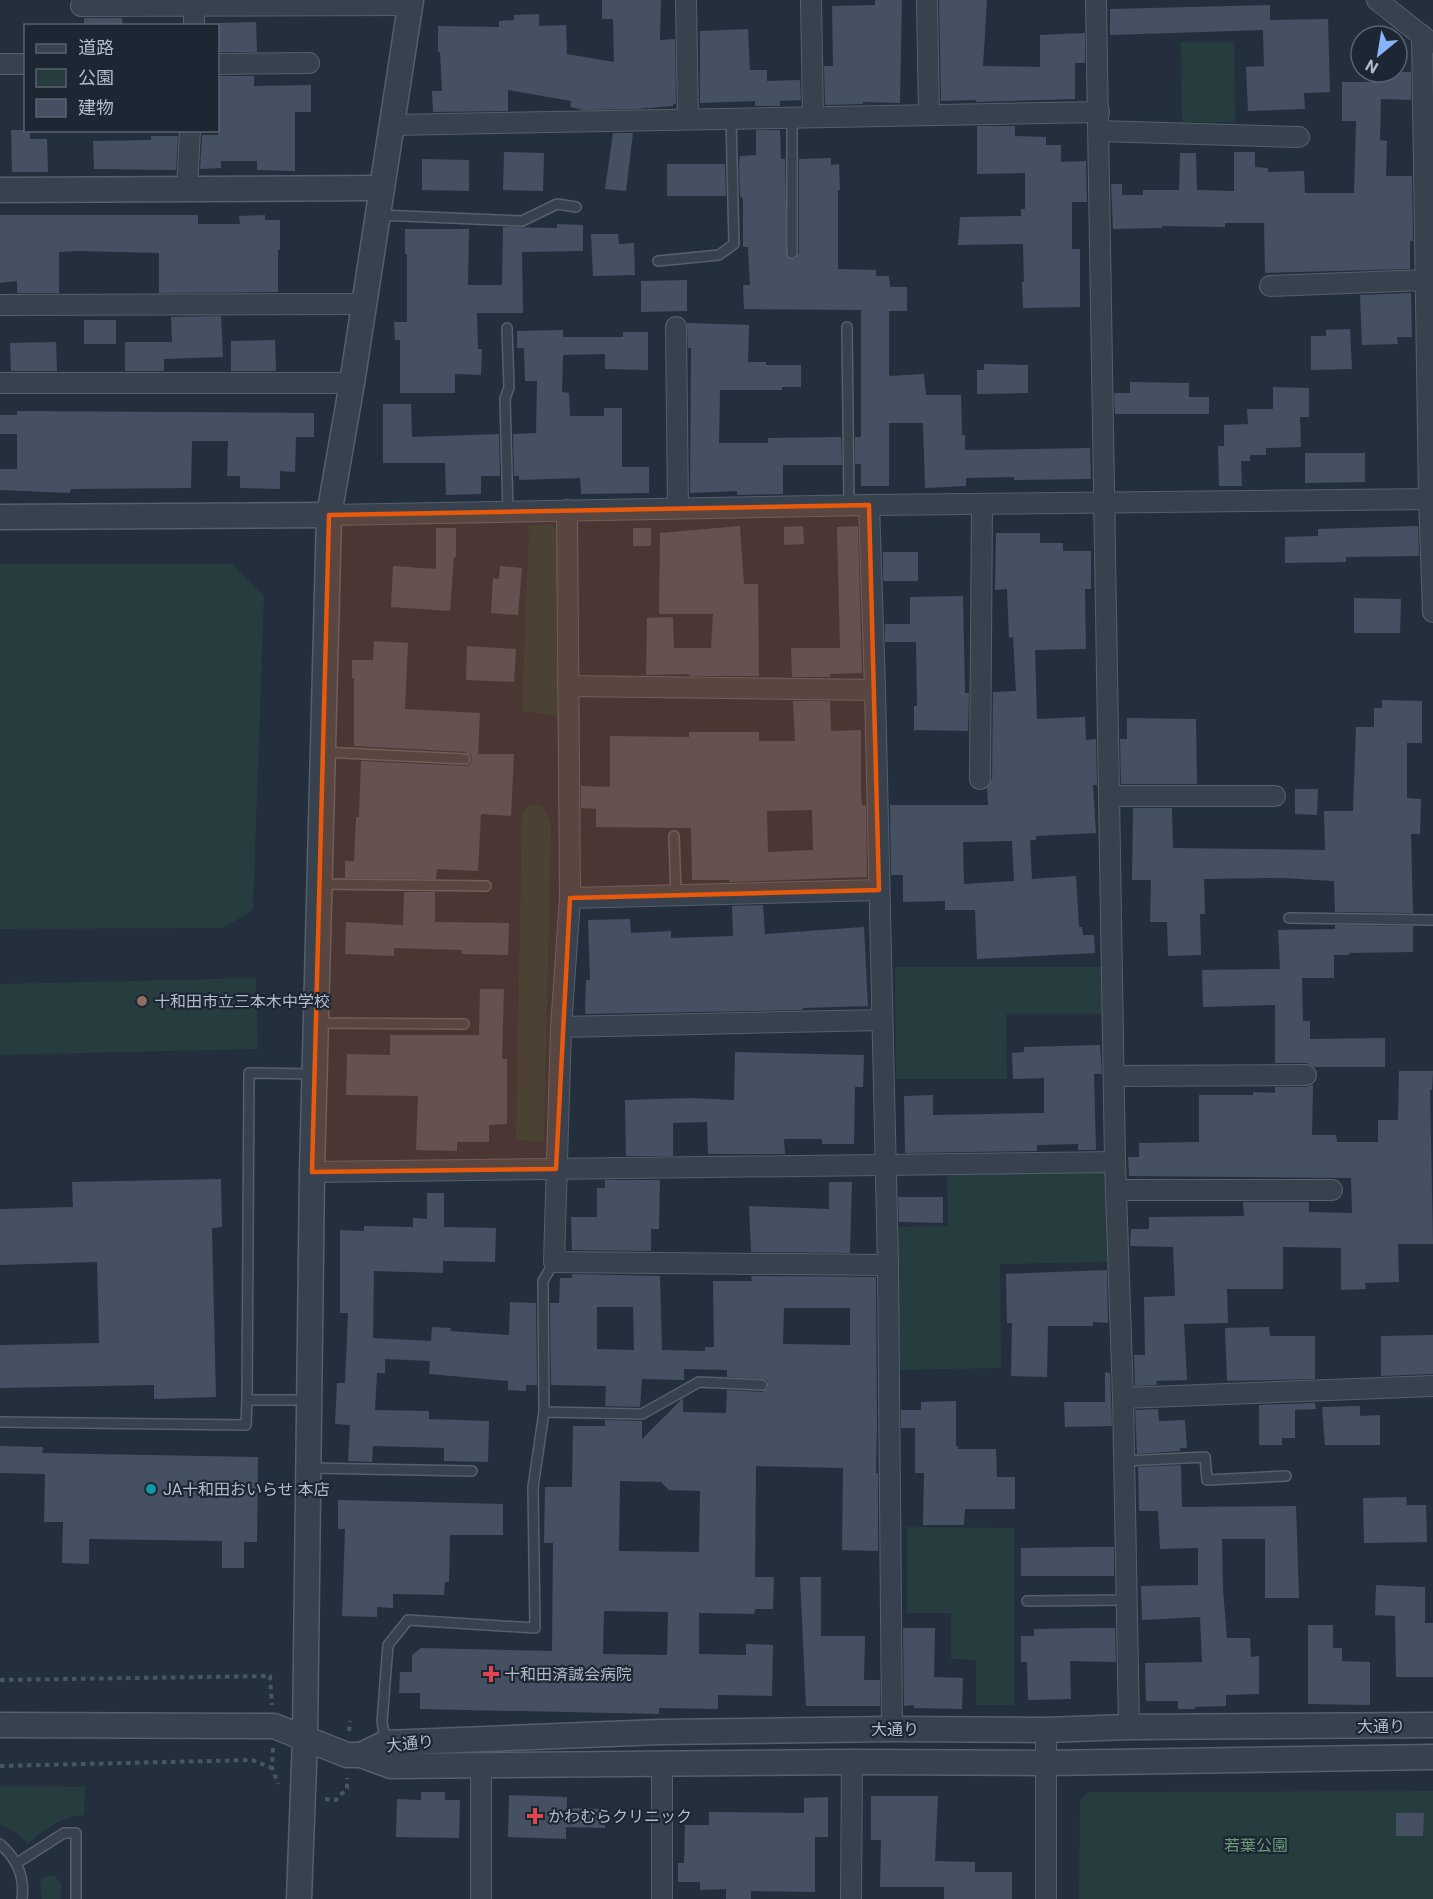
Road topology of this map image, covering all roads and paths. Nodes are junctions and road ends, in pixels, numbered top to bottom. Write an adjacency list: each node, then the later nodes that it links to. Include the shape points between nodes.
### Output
1 (686, 0): 19 (street)
2 (811, 0): 17 (street)
3 (927, 0): 15 (street)
4 (1096, 0): 20 (street)
5 (1377, 0): 10 (street)
6 (194, 2): 7 (street); 8 (street); 9 (street)
7 (410, 3): 21 (street)
8 (81, 6)
9 (194, 24)
10 (1427, 40): 31 (street)
11 (309, 63): 14 (street)
12 (0, 64): 13 (street)
13 (24, 64)
14 (219, 64)
15 (929, 115): 17 (street); 20 (street)
16 (792, 117): 17 (street); 18 (street); 29 (lane)
17 (813, 117)
18 (732, 118): 19 (street); 30 (lane, via 734,244 719,255)
19 (688, 119): 21 (street)
20 (1099, 122): 23 (street); 41 (street)
21 (393, 124): 24 (street)
22 (190, 132): 25 (street)
23 (1299, 137)
24 (381, 188): 25 (street); 28 (street)
25 (187, 189): 26 (street)
26 (0, 190)
27 (576, 207): 28 (lane, via 557,204 522,221)
28 (377, 215): 33 (street)
29 (792, 253)
30 (658, 261)
31 (1425, 280): 32 (street); 40 (street)
32 (1269, 286)
33 (364, 304): 34 (street); 39 (street)
34 (0, 305)
35 (676, 327): 45 (street)
36 (846, 327): 43 (lane)
37 (507, 328): 47 (lane)
38 (0, 383): 39 (street)
39 (352, 383): 48 (street)
40 (1431, 499): 41 (street); 50 (street)
41 (1105, 502): 42 (street); 56 (street)
42 (982, 504): 44 (street); 55 (street)
43 (849, 505): 44 (street); 45 (street)
44 (869, 505): 52 (street)
45 (678, 508): 46 (street)
46 (567, 510): 47 (street); 51 (street)
47 (508, 511): 48 (street)
48 (329, 515): 49 (street); 53 (street)
49 (0, 518)
50 (1433, 612)
51 (568, 686): 52 (street); 63 (street)
52 (875, 690): 61 (street)
53 (323, 752): 54 (lane); 59 (street)
54 (465, 759)
55 (980, 779)
56 (1110, 796): 57 (street); 72 (street)
57 (1275, 796)
58 (674, 836): 62 (lane)
59 (320, 884): 60 (lane); 67 (street)
60 (486, 886)
61 (879, 890): 62 (street); 66 (street)
62 (676, 895): 63 (street)
63 (570, 898): 69 (street)
64 (1289, 918): 65 (lane)
65 (1433, 920)
66 (882, 1020): 69 (street); 74 (street)
67 (316, 1023): 68 (lane); 70 (street)
68 (464, 1024)
69 (561, 1027): 75 (street)
70 (314, 1074): 76 (street); 84 (lane, via 249,1073)
71 (1306, 1075): 72 (street)
72 (1114, 1076): 73 (street)
73 (1115, 1162): 74 (street); 77 (street)
74 (885, 1166): 75 (street); 80 (street)
75 (556, 1168): 76 (street); 79 (street)
76 (312, 1172): 85 (street)
77 (1116, 1190): 78 (street); 83 (street)
78 (1332, 1190)
79 (554, 1262): 80 (street); 86 (lane, via 543,1281)
80 (888, 1265): 99 (street)
81 (762, 1385): 86 (lane, via 699,1382 642,1414)
82 (1433, 1386): 83 (street)
83 (1123, 1398): 88 (street)
84 (247, 1400): 85 (lane); 87 (lane, via 246,1425)
85 (309, 1400): 89 (street)
86 (544, 1412): 102 (lane, via 533,1487 535,1628 408,1620 388,1645 382,1722)
87 (0, 1422)
88 (1124, 1461): 91 (lane, via 1205,1456 1207,1480); 92 (street)
89 (308, 1468): 90 (lane); 101 (street)
90 (472, 1471)
91 (1286, 1476)
92 (1127, 1600): 93 (lane); 98 (street)
93 (1027, 1601)
94 (270, 1676): 95 (path)
95 (0, 1680)
96 (0, 1725): 101 (street, 大通り, via 274,1726)
97 (1433, 1725): 98 (street, 大通り)
98 (1129, 1727): 100 (street, 大通り)
99 (892, 1729): 100 (street, 大通り); 102 (street, 大通り, via 626,1733)
100 (1046, 1730): 107 (street)
101 (305, 1738): 103 (street, 大通り, via 347,1755); 115 (street)
102 (386, 1743): 103 (street, 大通り)
103 (360, 1755): 109 (street, 大通り, via 390,1766)
104 (1433, 1758): 107 (street, 大通り)
105 (852, 1762): 106 (street, 大通り); 107 (street, 大通り); 118 (street)
106 (662, 1763): 109 (street, 大通り); 117 (street)
107 (1046, 1763): 119 (street)
108 (0, 1766): 110 (path, via 252,1760)
109 (481, 1766): 116 (street)
110 (272, 1768)
111 (0, 1844): 112 (lane)
112 (17, 1863): 113 (lane, via 23,1882); 114 (lane, via 64,1833 76,1833)
113 (22, 1899)
114 (76, 1899)
115 (299, 1899)
116 (481, 1899)
117 (662, 1899)
118 (851, 1899)
119 (1046, 1899)

